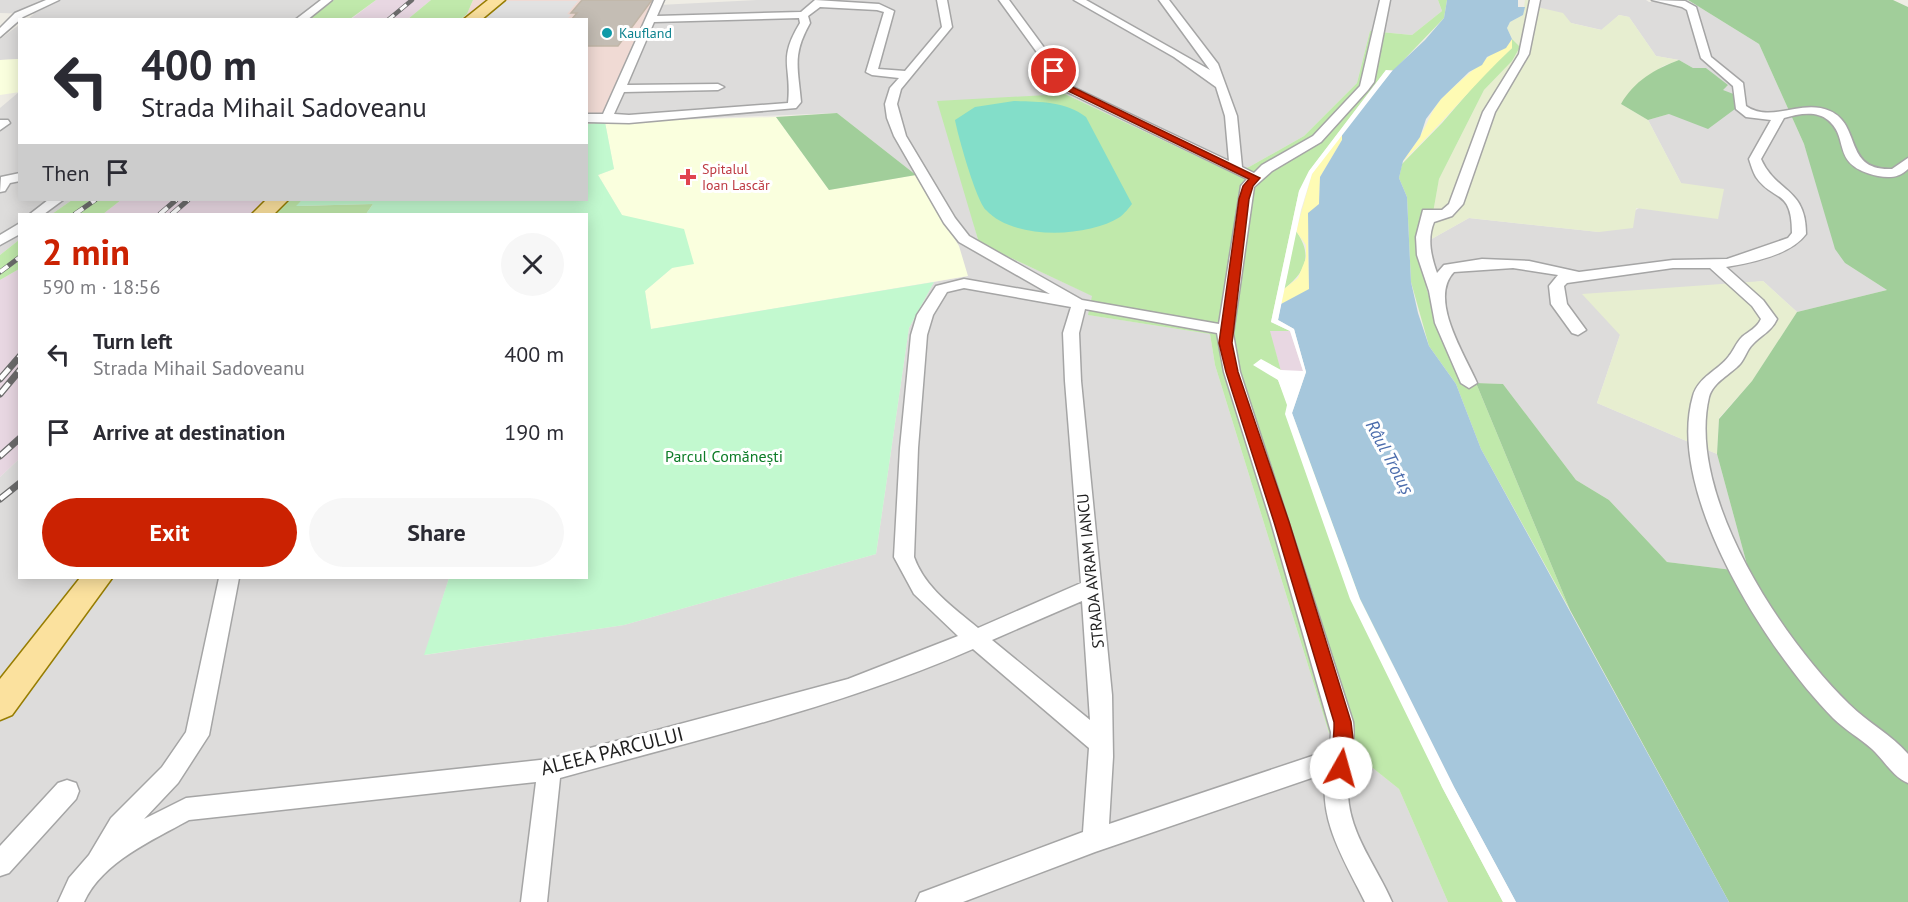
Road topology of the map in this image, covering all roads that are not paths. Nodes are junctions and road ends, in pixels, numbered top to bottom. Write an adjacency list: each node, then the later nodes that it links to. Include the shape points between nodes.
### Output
1 (54, 0): 17 (street, via 20,15)
2 (327, 0): 15 (street)
3 (498, 0): 13 (main road)
4 (659, 0): 16 (street)
5 (942, 0): 18 (street, via 947,27)
6 (1004, 0): 26 (street, via 1069,89)
7 (1079, 0): 19 (street)
8 (1164, 0): 19 (street, via 1213,64)
9 (1385, 0): 28 (street, via 1364,88 1317,138)
10 (1535, 0): 35 (street, via 1524,54 1489,112 1452,212)
11 (1657, 0): 24 (street, via 1685,4 1692,9 1707,58 1739,85 1740,107 1747,114)
12 (819, 2): 14 (street); 18 (street, via 889,11 872,72)
13 (478, 10)
14 (802, 15): 16 (street); 22 (street, via 805,23 791,54 795,75 792,106 629,119)
15 (303, 18)
16 (651, 19): 21 (street)
17 (0, 34)
18 (907, 75): 43 (street, via 896,88 891,104 893,118 906,148 955,228 974,246)
19 (1221, 85): 26 (street, via 1233,126)
20 (718, 87): 21 (street)
21 (620, 89): 22 (street)
22 (607, 117): 23 (street)
23 (588, 118)
24 (1778, 118): 25 (street, via 1799,109 1827,114 1839,122 1854,160 1888,174); 40 (street, via 1759,152 1756,167 1795,206 1799,234 1793,241 1749,258)
25 (1908, 162)
26 (1236, 168): 28 (street)
27 (18, 177): 29 (street, via 6,180)
28 (1255, 178): 44 (street, via 1244,199)
29 (0, 188)
30 (55, 201): 32 (street)
31 (277, 201): 33 (main road)
32 (37, 213)
33 (263, 213)
34 (1428, 213): 35 (street)
35 (1443, 215): 42 (street, via 1428,219 1423,232 1424,258)
36 (18, 225): 37 (street)
37 (0, 226)
38 (18, 227): 39 (street)
39 (0, 241)
40 (1715, 264): 41 (street, via 1672,264); 55 (street, via 1762,306 1769,319 1764,331 1745,342 1738,356 1702,394 1695,444 1726,543 1741,577 1788,649 1841,711 1888,748)
41 (1576, 276): 42 (street, via 1530,264 1473,263 1449,268); 45 (street, via 1562,279 1556,286 1556,295)
42 (1436, 290): 46 (street, via 1450,340)
43 (1079, 304): 44 (street); 49 (street, STRADA AVRAM IANCU, via 1071,333); 50 (street, via 987,285 953,284 941,289 932,300 922,325 909,448 904,557 915,584)
44 (1226, 330): 53 (street, via 1232,372 1342,722)
45 (1578, 330)
46 (1470, 383)
47 (96, 579): 51 (main road)
48 (229, 579): 59 (street, via 197,735 170,775 120,826)
49 (1093, 587): 50 (street, ALEEA PARCULUI); 52 (street, STRADA AVRAM IANCU)
50 (975, 638): 52 (street); 54 (street, ALEEA PARCULUI, via 848,688)
51 (0, 705)
52 (1101, 744): 57 (street, STRADA AVRAM IANCU)
53 (1342, 757): 57 (street); 63 (street, via 1337,807)
54 (549, 770): 59 (street, ALEEA PARCULUI, via 186,808 137,836); 61 (street)
55 (1908, 772)
56 (67, 791): 58 (street)
57 (1095, 840): 62 (street)
58 (0, 864)
59 (96, 867): 60 (street, ALEEA PARCULUI, via 75,887)
60 (71, 902)
61 (534, 902)
62 (929, 902)
63 (1379, 902)

